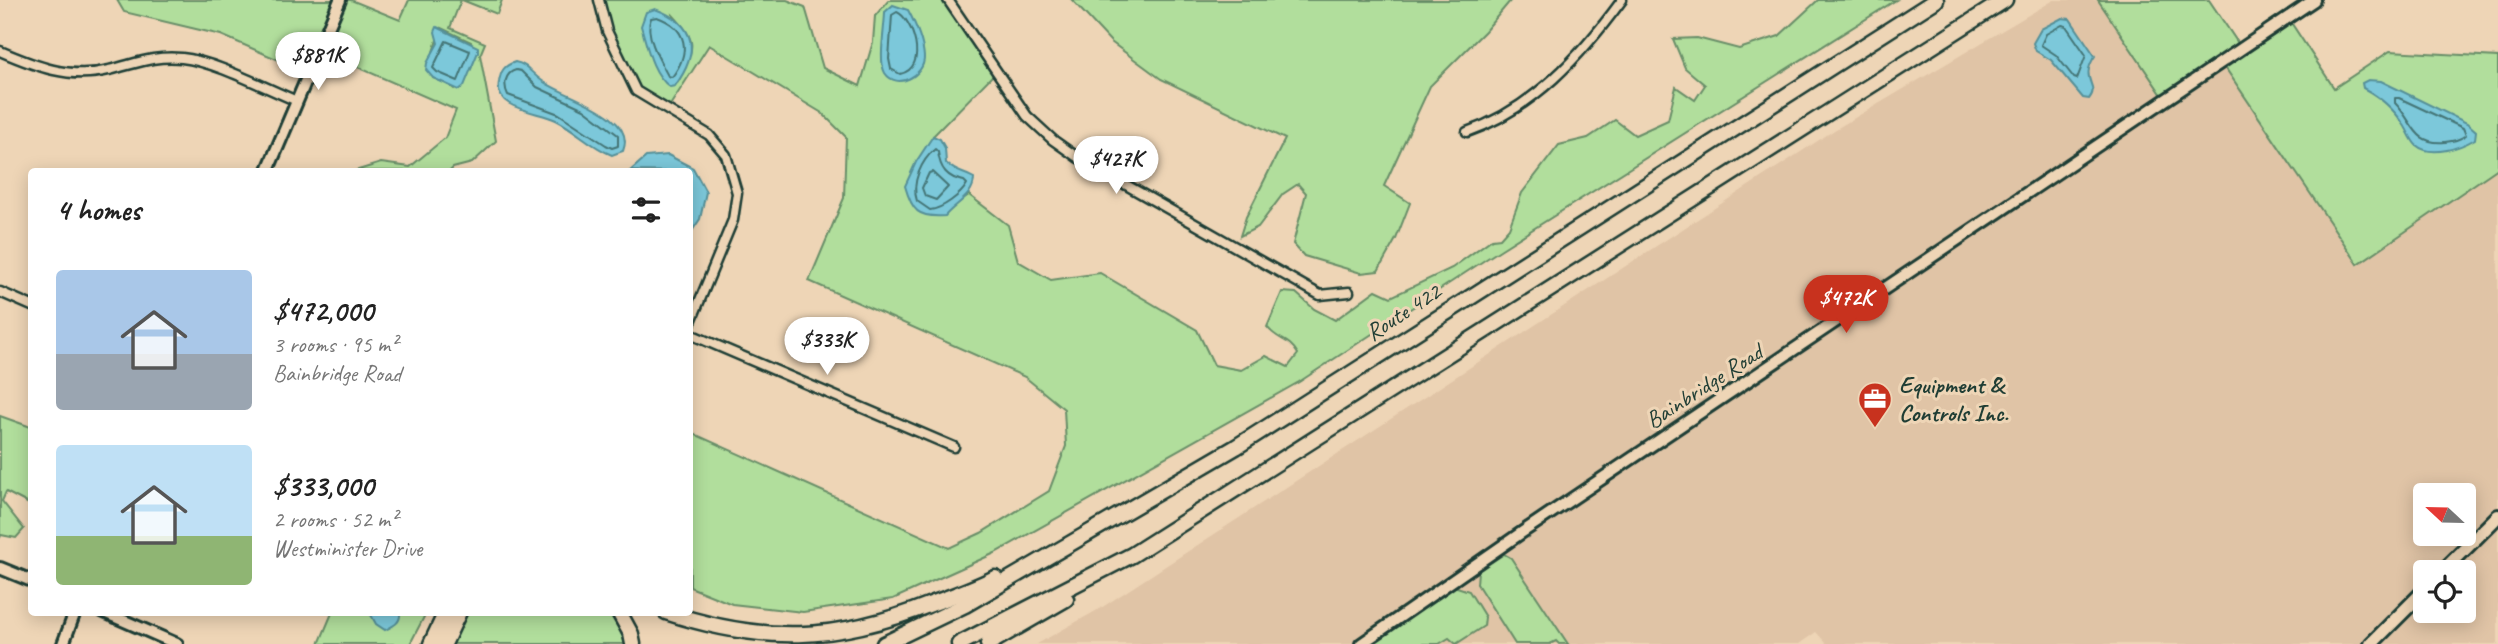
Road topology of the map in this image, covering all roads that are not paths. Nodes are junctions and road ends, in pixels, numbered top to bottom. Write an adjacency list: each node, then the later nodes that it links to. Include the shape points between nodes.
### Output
1 (340, 0): 9 (street)
2 (599, 0): 15 (street, via 607,31 636,91 693,123 726,155 737,193 733,220)
3 (948, 0): 13 (street, via 1027,116 1052,140 1320,295)
4 (1622, 0): 10 (street, via 1559,75 1486,126)
5 (1936, 0): 18 (highway, Route 422)
6 (2005, 0): 20 (highway)
7 (2314, 0): 39 (street, Bainbridge Road)
8 (0, 51): 9 (street, via 43,68 81,74 150,58 184,58)
9 (297, 101): 11 (street)
10 (1467, 132)
11 (269, 168)
12 (0, 292): 14 (street)
13 (1349, 292)
14 (28, 304)
15 (693, 317)
16 (693, 335): 17 (street)
17 (954, 446)
18 (1167, 487): 30 (highway, via 984,583 873,626 805,637 768,637 726,631); 36 (highway, Route 422, via 965,605)
19 (2498, 516): 21 (main road)
20 (1132, 555): 37 (highway); 38 (highway)
21 (2454, 560)
22 (0, 568): 23 (street)
23 (28, 580)
24 (2413, 602): 40 (main road)
25 (73, 616): 31 (street)
26 (113, 616): 32 (street)
27 (444, 616): 33 (highway)
28 (457, 616): 34 (highway)
29 (621, 616): 35 (highway)
30 (679, 616)
31 (62, 644)
32 (177, 644)
33 (431, 644)
34 (444, 644)
35 (633, 644)
36 (884, 644)
37 (960, 644)
38 (988, 644)
39 (1361, 644)
40 (2371, 644)

